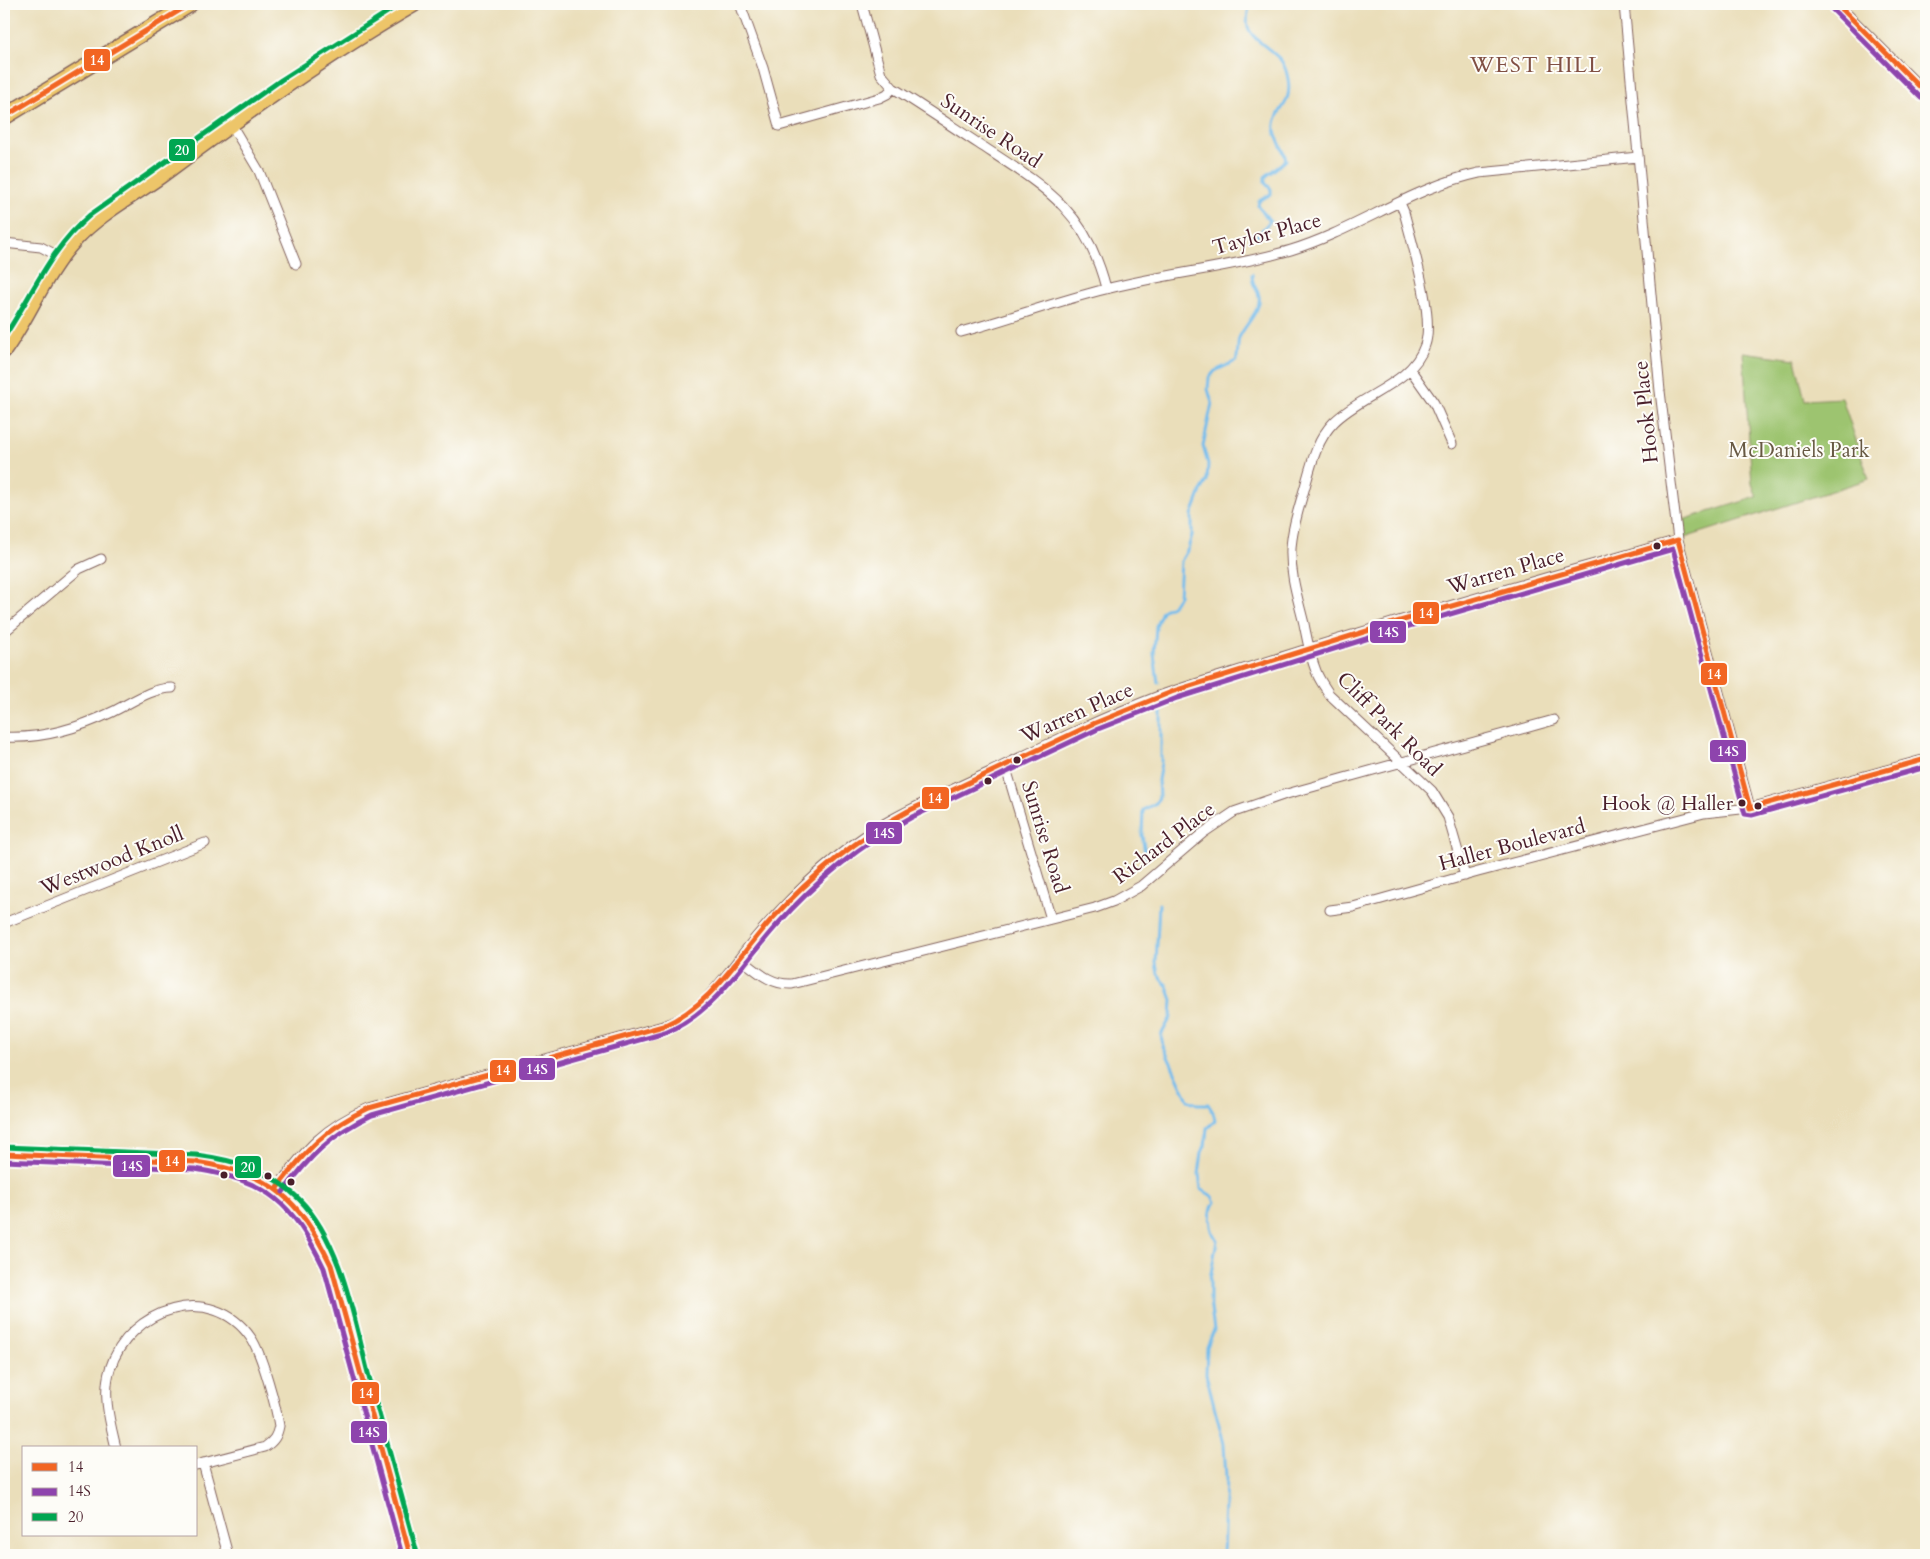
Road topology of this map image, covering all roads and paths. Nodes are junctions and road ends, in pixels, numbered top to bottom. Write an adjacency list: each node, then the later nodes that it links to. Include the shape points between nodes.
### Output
1 (190, 4): 9 (main road)
2 (414, 4): 10 (main road)
3 (740, 4): 7 (street, via 779,126 880,98)
4 (862, 4): 7 (street, Sunrise Road, via 881,74)
5 (1624, 4): 11 (street, Hook Place)
6 (1837, 4): 8 (street)
7 (892, 88): 16 (street, Sunrise Road, via 1055,196 1088,239)
8 (1926, 93)
9 (4, 117)
10 (231, 124): 14 (main road, via 104,215 77,237); 15 (street, via 259,171)
11 (1638, 156): 12 (street, Taylor Place, via 1479,173 1451,180); 21 (street, Hook Place)
12 (1400, 203): 16 (street, Taylor Place, via 1291,250); 19 (street, Cliff Park Road, via 1428,330 1421,355)
13 (4, 243): 14 (street, via 41,247)
14 (60, 257): 18 (main road)
15 (296, 264)
16 (1106, 288): 17 (street, Taylor Place)
17 (961, 332)
18 (4, 350)
19 (1410, 369): 20 (street, via 1434,403); 24 (street, Cliff Park Road, via 1345,412 1328,428 1315,451 1296,518 1291,550 1292,576)
20 (1452, 444)
21 (1678, 540): 24 (street, Warren Place); 31 (street, Hook Place)
22 (101, 559): 23 (street, via 80,569)
23 (4, 632)
24 (1310, 648): 29 (street, Cliff Park Road, via 1316,672 1329,694); 30 (street, Warren Place, via 1161,696)
25 (172, 688): 27 (street, via 156,690 111,713 66,729 17,738)
26 (1554, 720): 29 (street, Richard Place)
27 (4, 737)
28 (1926, 759): 31 (street, Haller Boulevard)
29 (1403, 762): 33 (street, Cliff Park Road, via 1440,802 1448,817); 35 (street, Richard Place, via 1234,812 1203,833 1132,892 1095,908)
30 (1005, 765): 35 (street, Sunrise Road); 37 (street, Warren Place, via 882,825 851,846 789,901)
31 (1750, 808): 33 (street, Haller Boulevard, via 1704,813)
32 (205, 843): 36 (street, Westwood Knoll)
33 (1465, 876): 34 (street, Haller Boulevard, via 1370,903)
34 (1330, 910)
35 (1051, 919): 37 (street, Richard Place, via 792,984 767,979)
36 (4, 923)
37 (740, 958): 39 (street, Warren Place, via 700,1005 671,1023 383,1104 347,1118 310,1146)
38 (4, 1154): 39 (main road, via 222,1165)
39 (277, 1188): 43 (main road, via 308,1221 331,1265)
40 (116, 1446): 41 (street, via 108,1413 107,1389 110,1369 128,1337 139,1325 177,1308 211,1309 238,1323 252,1339 279,1426 277,1435 265,1447)
41 (200, 1464): 42 (street)
42 (228, 1555)
43 (410, 1555)

